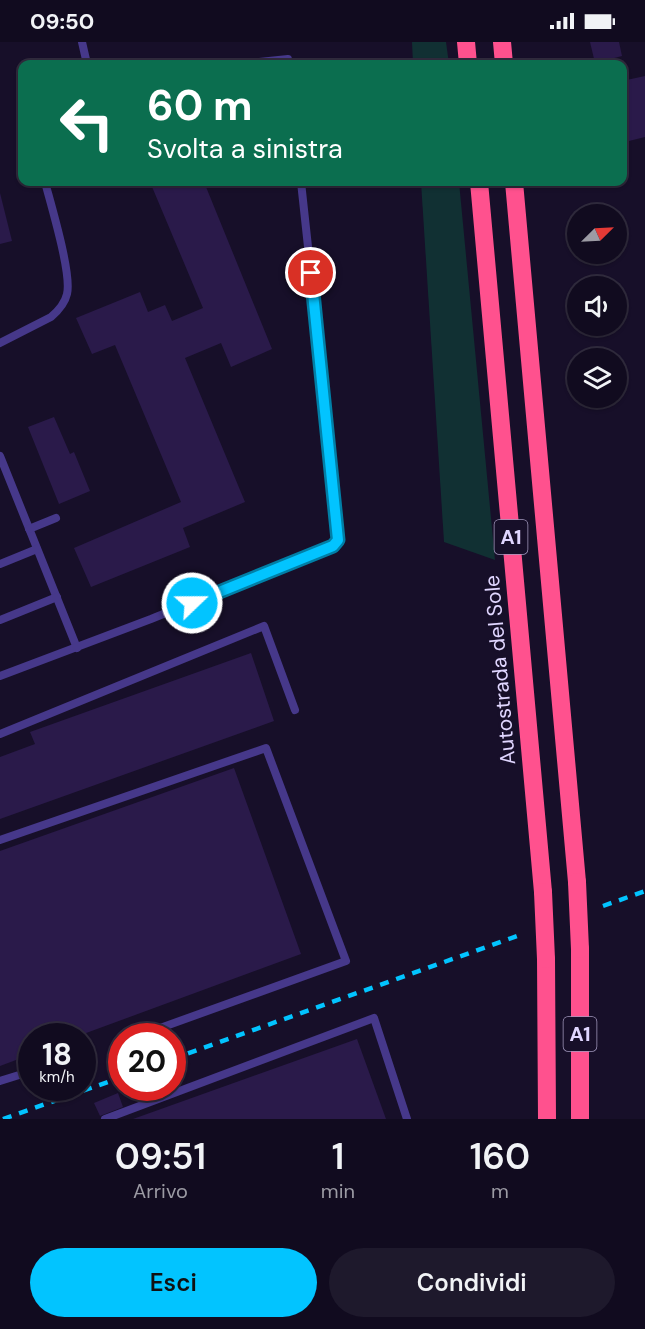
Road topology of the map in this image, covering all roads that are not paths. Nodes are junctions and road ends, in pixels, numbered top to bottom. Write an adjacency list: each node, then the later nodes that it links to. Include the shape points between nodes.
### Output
1 (82, 42): 4 (lane)
2 (466, 42): 5 (highway)
3 (501, 42): 6 (highway)
4 (86, 60)
5 (468, 60)
6 (503, 60)
7 (46, 186): 11 (lane, via 66,272 67,294 51,317)
8 (301, 186): 19 (lane, via 339,533 336,544)
9 (478, 186): 29 (highway, Autostrada del Sole / A1, bridge, via 543,892)
10 (514, 186): 30 (highway, A1, bridge, via 577,882)
11 (0, 343)
12 (0, 456): 14 (lane)
13 (56, 518): 14 (lane)
14 (30, 529): 15 (lane)
15 (38, 549): 16 (lane); 17 (lane)
16 (0, 564)
17 (57, 597): 18 (lane); 19 (lane)
18 (0, 620)
19 (77, 648): 20 (lane)
20 (0, 676)
21 (295, 710): 22 (lane, via 264,626)
22 (0, 734)
23 (0, 840): 24 (lane, via 266,748 346,961)
24 (174, 1023)
25 (18, 1075): 26 (lane)
26 (0, 1081)
27 (105, 1119): 28 (lane, via 374,1018)
28 (407, 1119)
29 (547, 1119)
30 (580, 1119)

